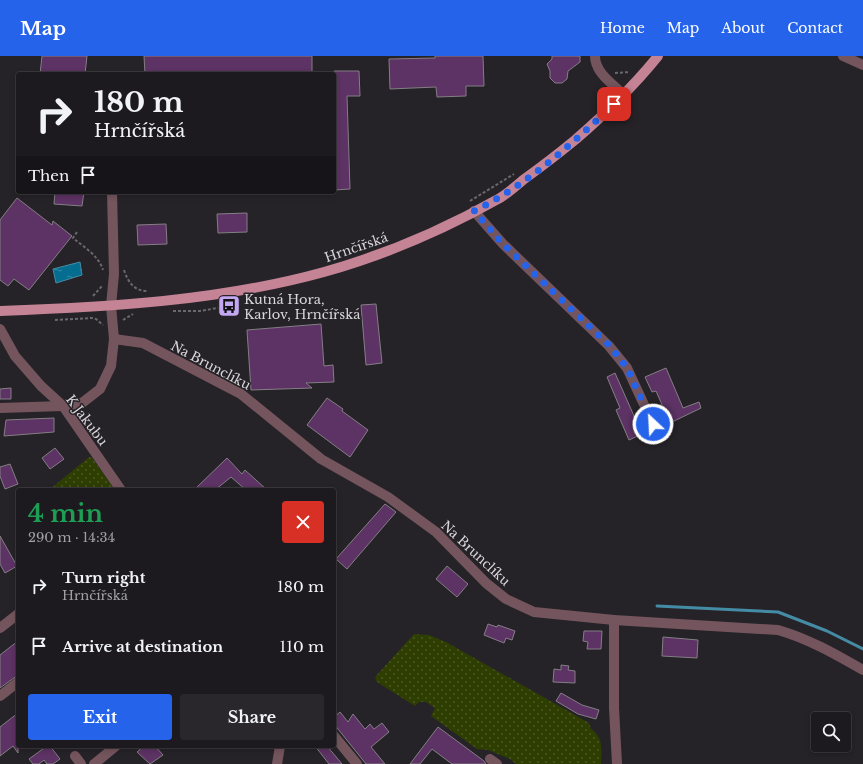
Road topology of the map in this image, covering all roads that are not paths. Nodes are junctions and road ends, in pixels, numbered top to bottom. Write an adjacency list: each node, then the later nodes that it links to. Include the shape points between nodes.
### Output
1 (595, 56): 5 (street, via 595,62 604,76)
2 (658, 56): 5 (main road, Hrnčířská)
3 (843, 56): 4 (street)
4 (863, 65)
5 (624, 95): 7 (main road, Hrnčířská, via 557,155 501,197)
6 (112, 194): 8 (street, via 114,274)
7 (472, 206): 8 (main road, Hrnčířská, via 433,232 372,257 326,272 242,290); 14 (street, via 503,244 610,346 627,368)
8 (111, 306): 9 (main road, Hrnčířská); 11 (street)
9 (0, 311)
10 (0, 329): 12 (street, K Jakubu, via 15,356)
11 (114, 339): 12 (street, via 111,366 100,389 82,403); 17 (street, Na Brunclíku, via 143,343 241,394 322,459 388,497 436,532 486,583 506,599 534,612)
12 (63, 406): 13 (street); 15 (street, K Jakubu)
13 (0, 408)
14 (653, 424)
15 (120, 488)
16 (16, 616): 18 (street)
17 (614, 620): 19 (street, Na Brunclíku, via 778,630 819,645); 30 (street)
18 (0, 628)
19 (863, 670)
20 (16, 684): 21 (street)
21 (0, 696)
22 (336, 738): 29 (street)
23 (114, 748): 27 (street)
24 (280, 748): 28 (street)
25 (74, 756): 26 (street)
26 (81, 764)
27 (94, 764)
28 (277, 764)
29 (357, 764)
30 (617, 764)

